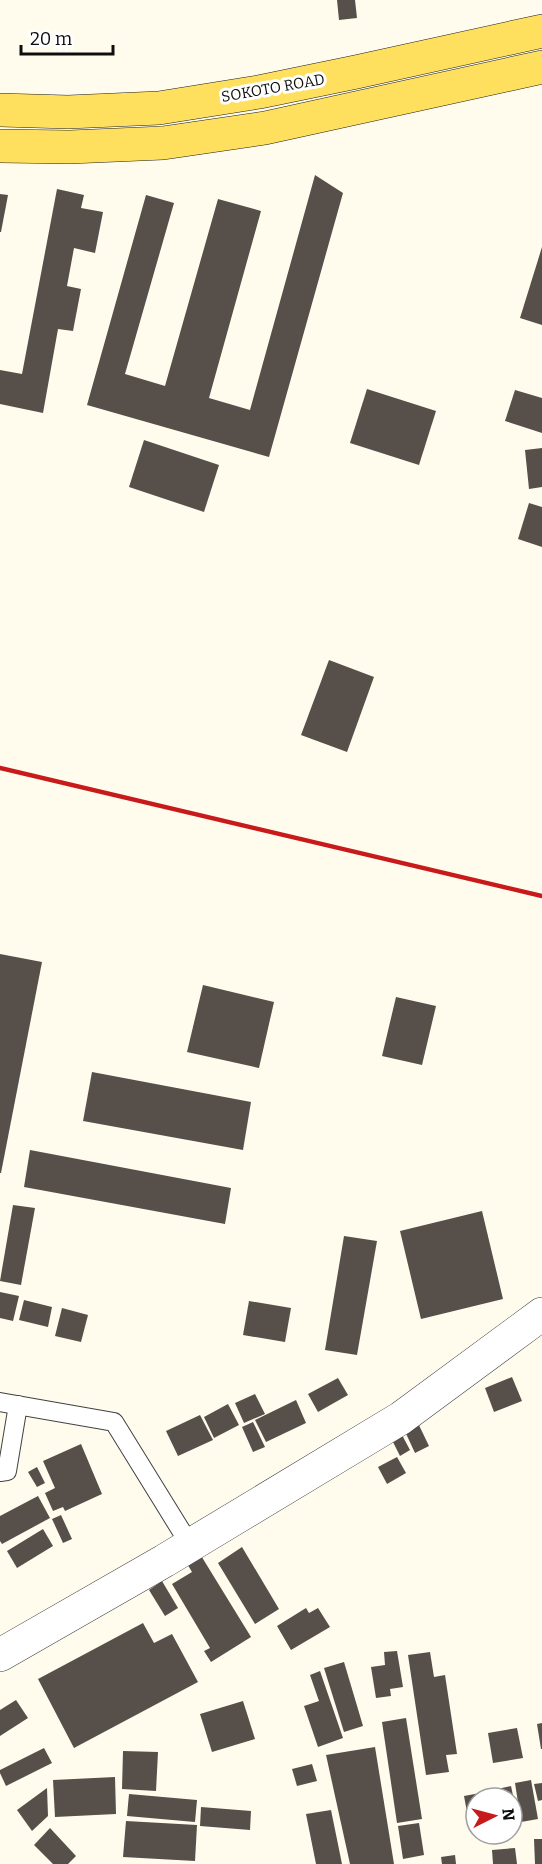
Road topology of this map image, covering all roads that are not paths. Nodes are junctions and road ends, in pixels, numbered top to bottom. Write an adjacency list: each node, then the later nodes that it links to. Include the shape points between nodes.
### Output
1 (542, 31): 3 (main road, SOKOTO ROAD, via 259,92 159,108)
2 (542, 67): 4 (main road, via 265,128 163,143)
3 (0, 110)
4 (0, 146)
5 (542, 1314): 8 (street, via 401,1418)
6 (9, 1403): 7 (lane, via 8,1471); 8 (lane, via 114,1422)
7 (0, 1472)
8 (190, 1545): 9 (street)
9 (0, 1655)

